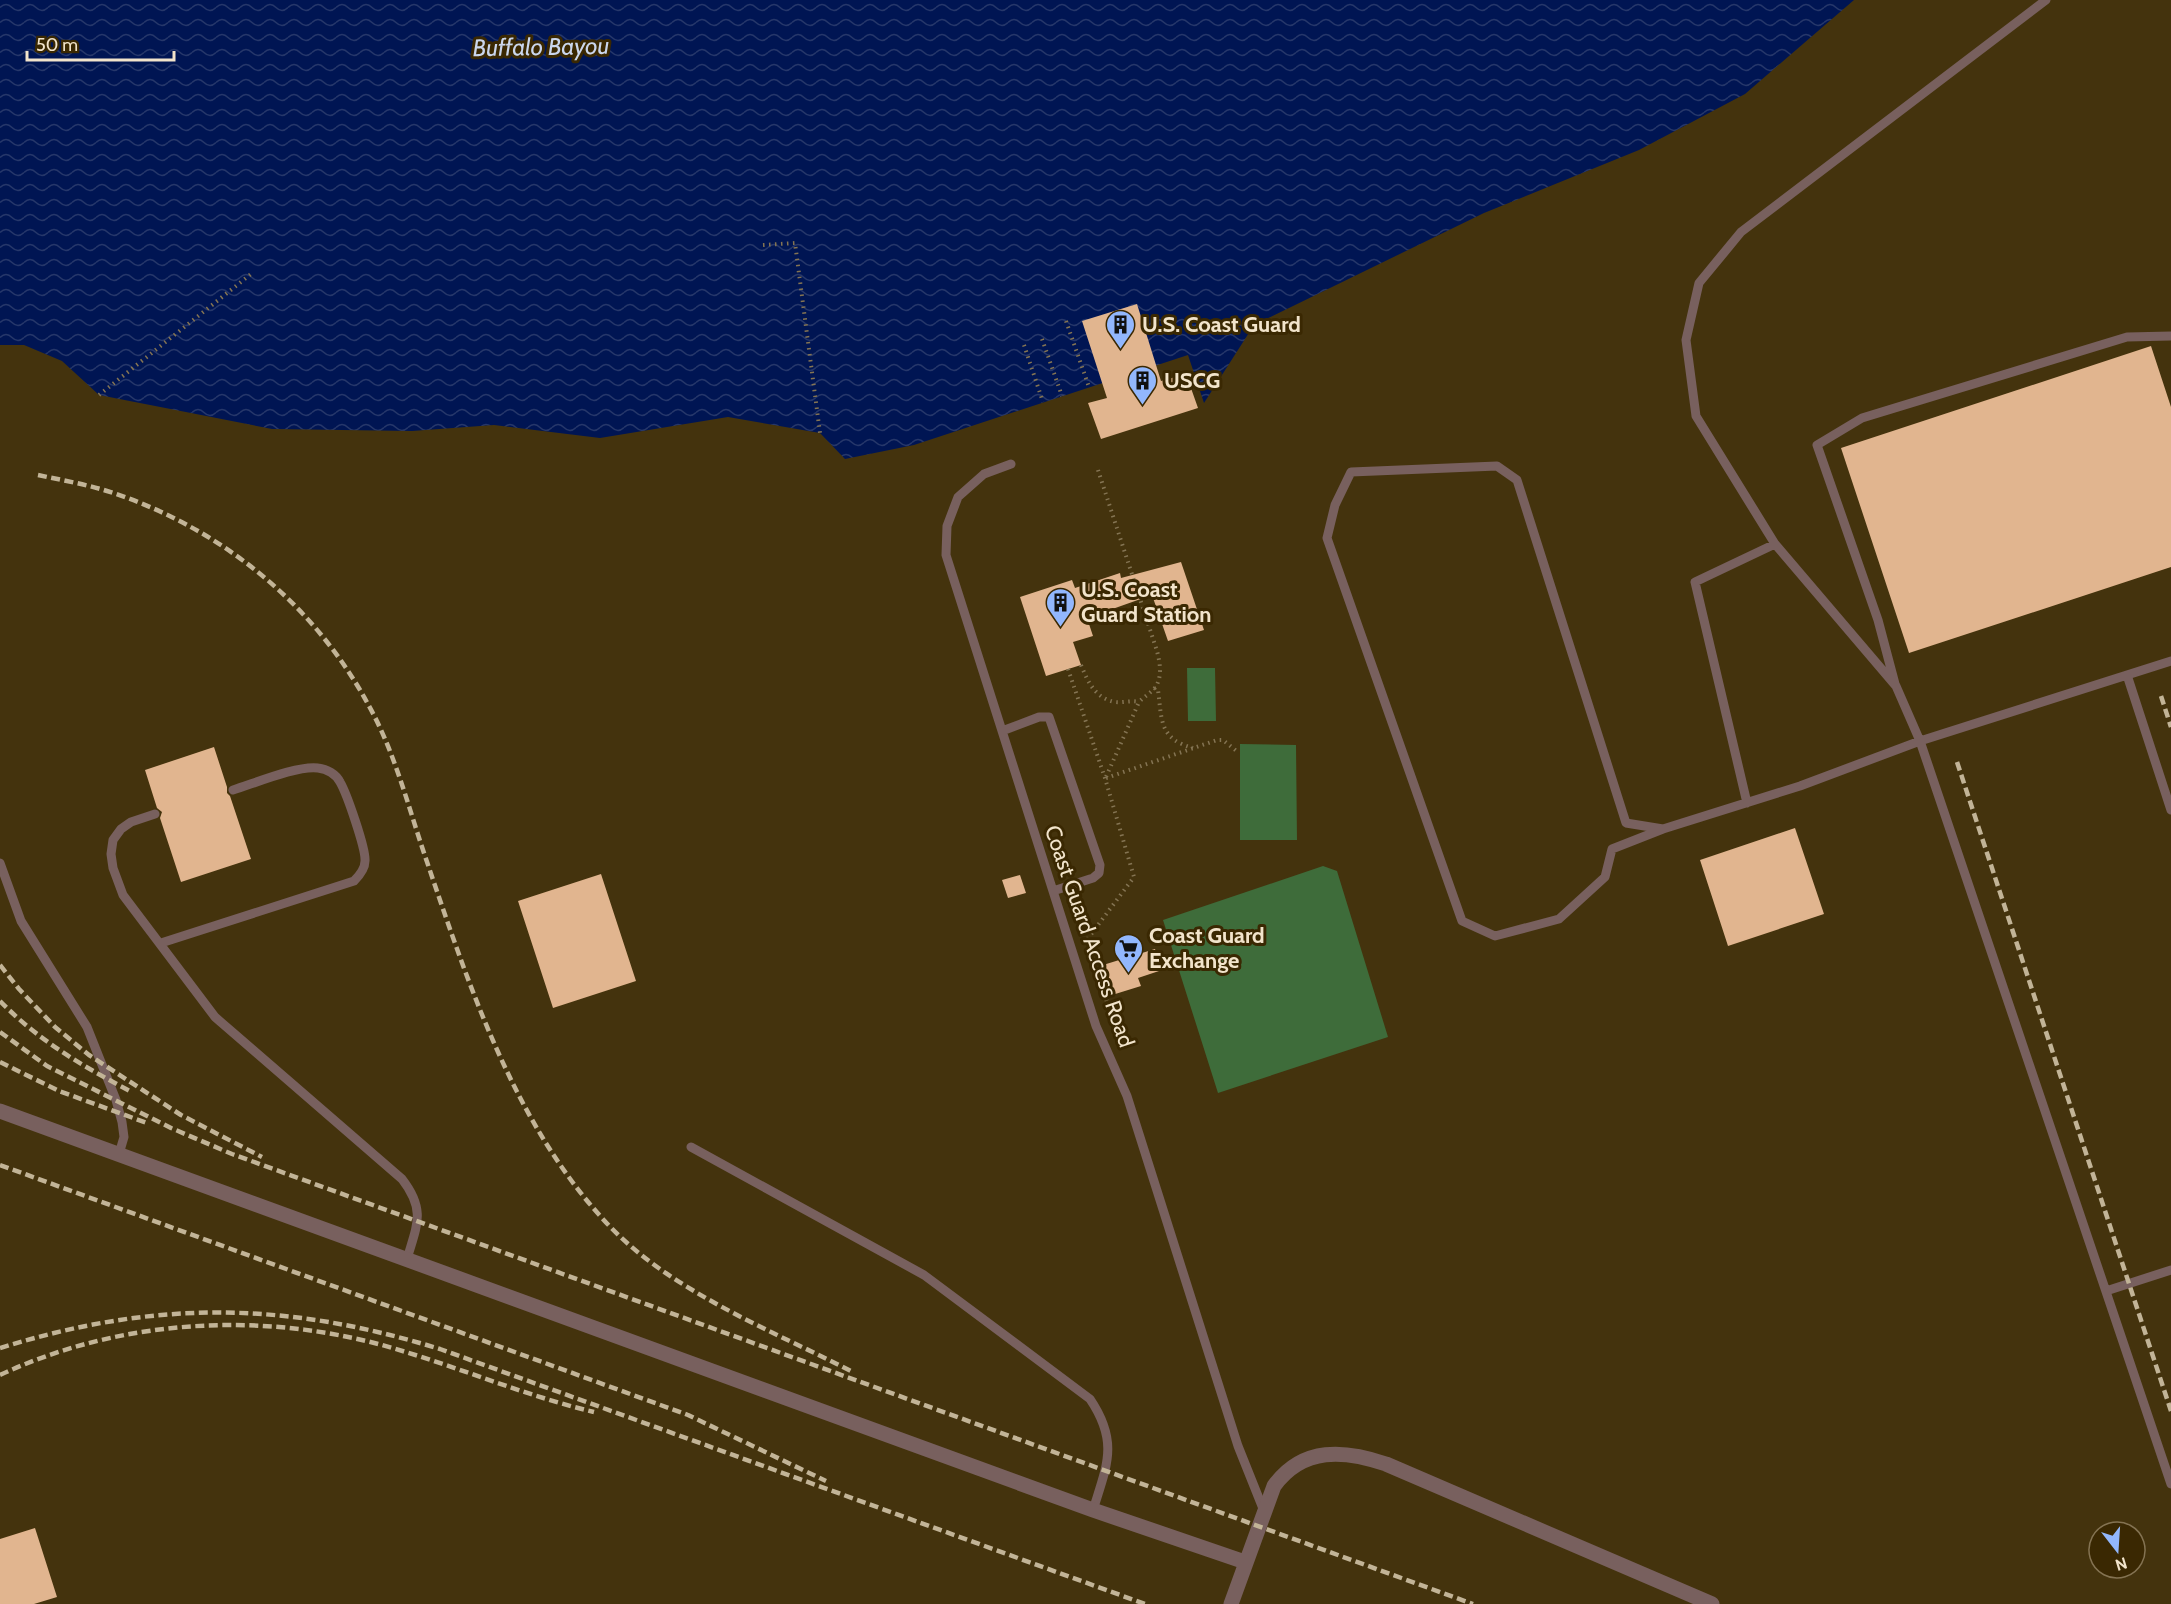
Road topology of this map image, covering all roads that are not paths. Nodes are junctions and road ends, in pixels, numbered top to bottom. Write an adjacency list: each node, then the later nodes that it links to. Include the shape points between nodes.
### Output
1 (2046, 0): 4 (lane, via 1741,232 1699,283 1686,340 1696,416)
2 (2171, 336): 7 (lane, via 2127,338 1873,415 1844,427 1817,445 1878,620)
3 (1011, 464): 8 (lane, Coast Guard Access Road, via 984,474 958,497 947,526 946,545)
4 (1775, 544): 7 (lane); 11 (lane, via 1695,582)
5 (2171, 662): 6 (lane)
6 (2127, 675): 9 (lane); 12 (lane)
7 (1896, 686): 9 (lane)
8 (1002, 731): 16 (lane, Coast Guard Access Road); 16 (lane, via 1049,717 1100,865 1093,878)
9 (1920, 741): 11 (lane); 23 (lane)
10 (233, 790): 17 (lane, via 303,769 331,771 340,782 364,849 366,862 361,873 354,881)
11 (1747, 803): 14 (lane)
12 (2171, 810)
13 (155, 814): 17 (lane, via 121,829 113,840 111,854 123,895)
14 (1663, 829): 14 (lane, via 1612,849 1605,877 1559,919 1495,936 1462,921 1327,538 1335,505 1351,472 1497,466 1517,480 1626,823)
15 (0, 863): 20 (lane, via 21,921 87,1027 123,1122)
16 (1053, 891): 26 (lane, Coast Guard Access Road, via 1096,1026 1127,1096 1238,1446)
17 (161, 943): 21 (lane, via 215,1017 402,1179 412,1194 418,1222)
18 (0, 1112): 20 (street)
19 (691, 1147): 25 (lane, via 924,1275 1090,1399 1102,1417 1109,1445 1106,1471)
20 (119, 1154): 21 (street)
21 (407, 1259): 25 (street)
22 (2171, 1270): 23 (lane)
23 (2106, 1291): 24 (lane)
24 (2171, 1484)
25 (1093, 1510): 27 (street)
26 (1265, 1513): 27 (street); 29 (street, via 1274,1486 1283,1473 1298,1463 1318,1455 1362,1456)
27 (1245, 1562): 28 (street)
28 (1231, 1604)
29 (1712, 1604)

